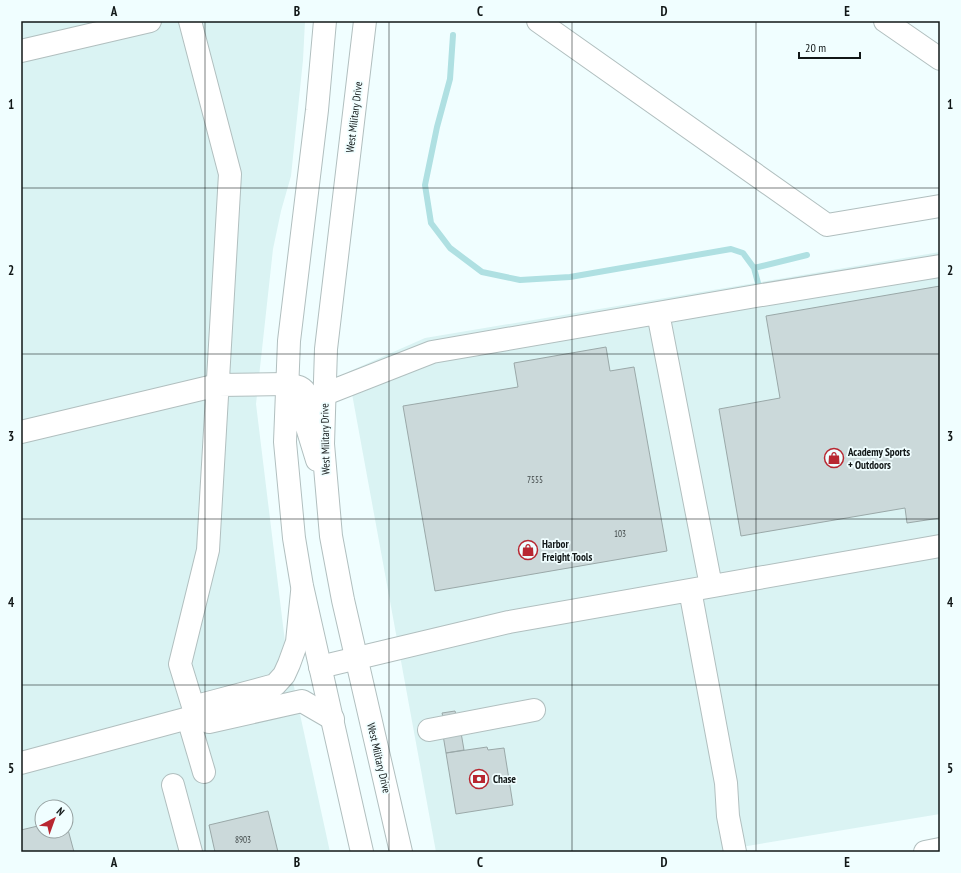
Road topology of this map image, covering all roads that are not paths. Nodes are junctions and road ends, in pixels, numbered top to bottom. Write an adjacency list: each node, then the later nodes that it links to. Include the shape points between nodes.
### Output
1 (150, 21): 7 (main road)
2 (190, 21): 13 (main road, via 230,174)
3 (325, 21): 12 (main road, via 289,341)
4 (365, 21): 14 (main road, West Military Drive, via 326,349)
5 (538, 21): 9 (main road, via 827,225)
6 (885, 21): 8 (main road)
7 (21, 51)
8 (940, 59)
9 (940, 206)
10 (940, 266): 11 (main road)
11 (658, 313): 14 (main road, via 432,352); 19 (main road)
12 (287, 384): 13 (main road); 16 (main road, via 305,390 306,424); 18 (main road, via 286,442 294,538)
13 (218, 385): 15 (main road); 24 (main road, via 208,550 180,664)
14 (325, 394): 16 (main road, West Military Drive, via 323,444)
15 (21, 432)
16 (327, 492): 21 (main road, West Military Drive, via 331,536)
17 (940, 546): 19 (main road)
18 (302, 586): 22 (main road); 24 (main road, via 297,642 284,675 275,685 204,704)
19 (711, 586): 20 (main road)
20 (690, 590): 21 (main road, via 509,622); 34 (main road, via 726,783 728,816)
21 (356, 658): 22 (main road); 33 (main road, West Military Drive)
22 (320, 667): 25 (main road)
23 (534, 710): 26 (main road)
24 (192, 717): 25 (main road, via 210,722 302,701); 27 (main road); 28 (main road)
25 (333, 719): 32 (main road)
26 (429, 730)
27 (21, 763)
28 (204, 772)
29 (173, 785): 31 (main road)
30 (940, 849): 35 (main road)
31 (190, 852)
32 (362, 852)
33 (401, 852)
34 (735, 852)
35 (925, 852)

